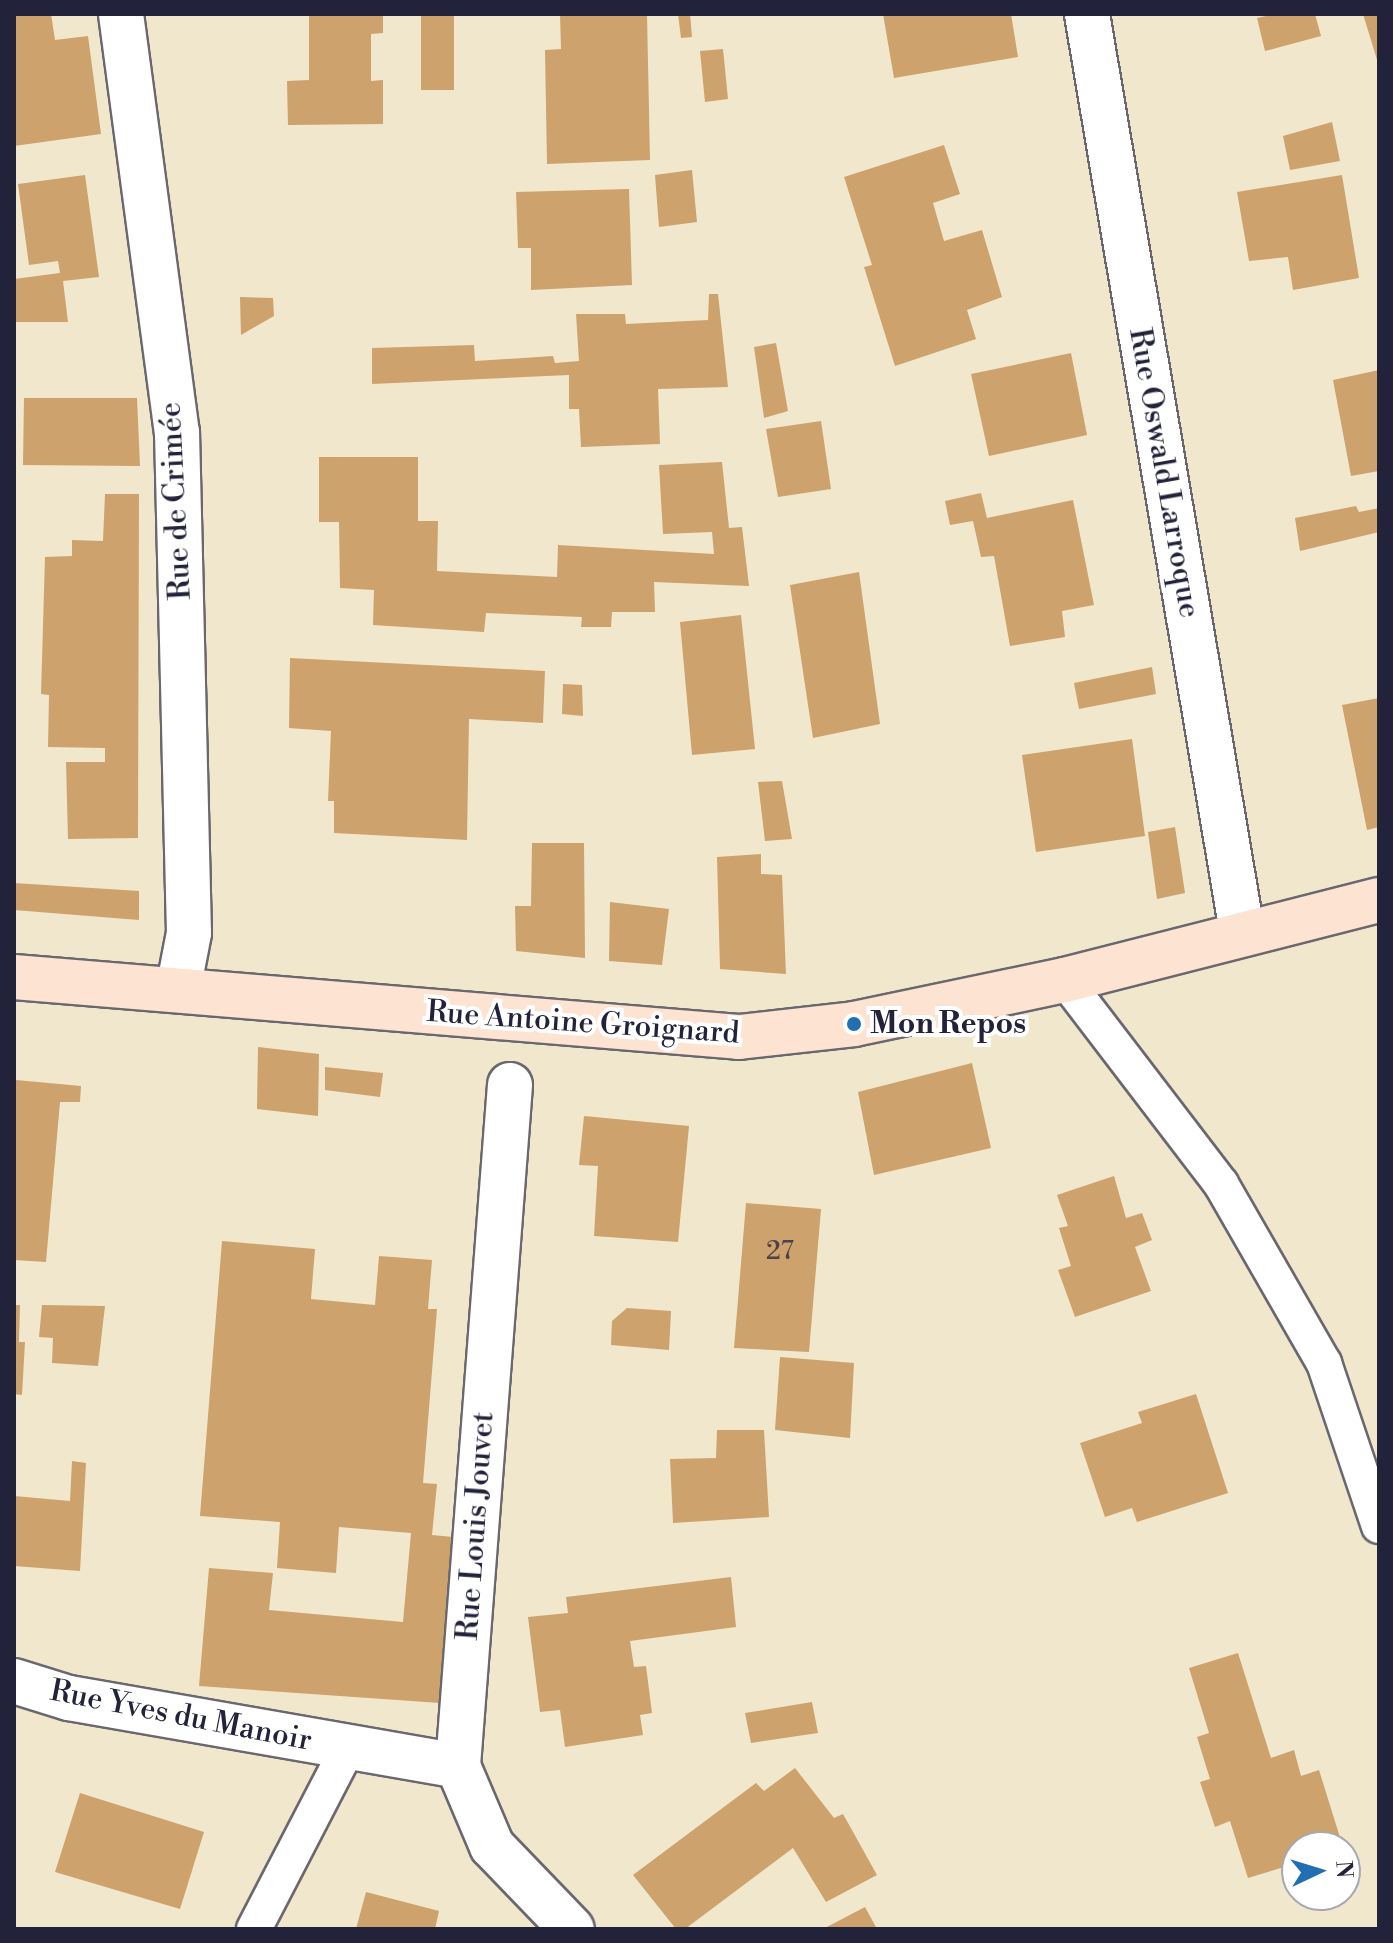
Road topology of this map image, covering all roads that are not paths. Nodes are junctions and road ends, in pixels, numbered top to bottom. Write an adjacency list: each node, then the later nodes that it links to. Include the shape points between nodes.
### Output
1 (121, 14): 7 (street, Rue de Crimée, via 177,432 189,933)
2 (1087, 14): 4 (street, Rue Oswald Larroque)
3 (1379, 900): 4 (main road, Rue Antoine Groignard)
4 (1242, 931): 6 (main road, Rue Antoine Groignard)
5 (14, 977): 7 (main road, Rue Antoine Groignard)
6 (1065, 980): 7 (main road, Rue Antoine Groignard, via 854,1024 739,1037); 9 (lane, via 1221,1184 1324,1363)
7 (178, 990)
8 (510, 1085): 12 (street, Rue Louis Jouvet)
9 (1379, 1526)
10 (14, 1681): 11 (street, Rue Yves du Manoir, via 69,1698)
11 (348, 1748): 12 (street, Rue Yves du Manoir); 13 (lane, Rue Yves du Manoir)
12 (458, 1766): 14 (street, Rue Louis Jouvet, via 492,1846)
13 (254, 1929)
14 (572, 1929)

